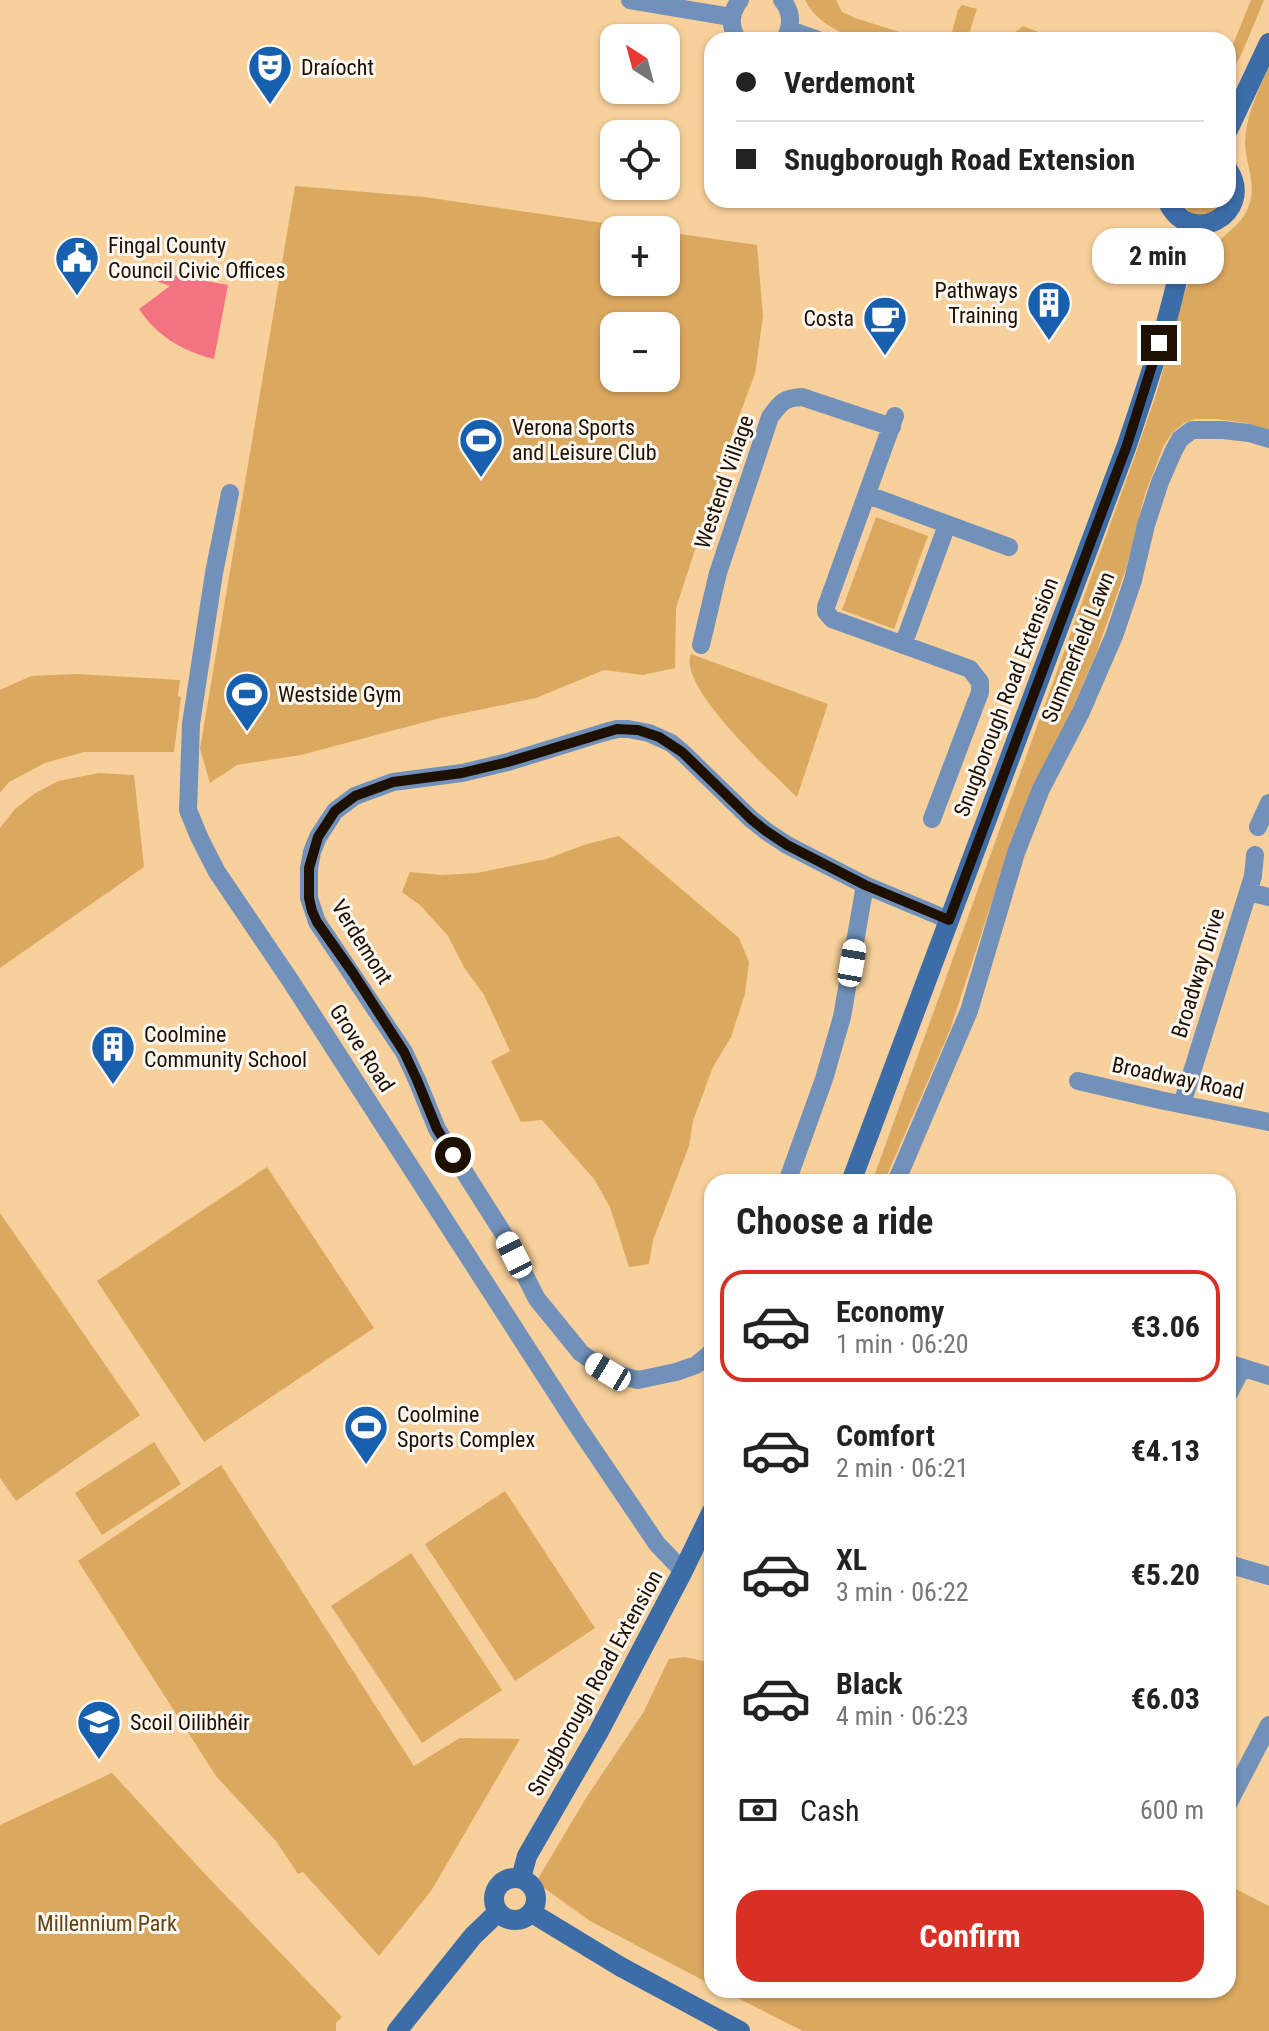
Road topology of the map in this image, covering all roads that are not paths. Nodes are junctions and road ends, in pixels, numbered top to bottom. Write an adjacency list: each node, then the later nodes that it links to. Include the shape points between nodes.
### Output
1 (630, 0): 3 (street)
2 (782, 0): 5 (street, via 790,13)
3 (736, 8): 4 (street)
4 (734, 32)
5 (787, 32)
6 (1269, 43): 7 (main road)
7 (1236, 113)
8 (1171, 208): 10 (main road)
9 (1230, 208): 10 (main road, via 1211,223)
10 (1188, 223): 25 (main road, Snugborough Road Extension, via 1127,445)
11 (1269, 439): 31 (street, Summerfield Lawn, via 1192,430 1174,450 1114,636 1037,798 969,1011)
12 (230, 493): 37 (street, Grove Road, via 191,724 188,810 200,839 586,1438 657,1544)
13 (868, 495): 14 (street); 16 (street, Westend Village, via 894,422 802,397 780,404 770,417 718,573); 17 (street, Westend Village, via 826,612 832,619)
14 (947, 525): 15 (street); 17 (street)
15 (1009, 547)
16 (701, 645)
17 (903, 645): 19 (street, Westend Village, via 970,669 980,682)
18 (1269, 803): 20 (street)
19 (932, 819)
20 (1258, 827)
21 (1255, 855): 23 (street, Broadway Drive)
22 (865, 885): 25 (street, Verdemont); 29 (street, via 842,1017); 32 (street, Verdemont, via 766,831 671,743 628,729 462,773 377,787 335,811 312,852 309,898 317,922 404,1052 437,1129 503,1233 537,1299 581,1353 619,1376 638,1380 676,1372)
23 (1248, 892): 24 (street); 27 (street, Broadway Drive)
24 (1269, 897)
25 (949, 920): 30 (main road, Snugborough Road Extension)
26 (1078, 1081): 27 (street, Broadway Road)
27 (1182, 1104): 28 (street, Broadway Road)
28 (1269, 1122)
29 (790, 1174)
30 (854, 1174)
31 (899, 1174)
32 (704, 1358)
33 (1236, 1365): 34 (street)
34 (1269, 1376)
35 (704, 1528): 37 (main road, Snugborough Road Extension)
36 (1236, 1566): 38 (street)
37 (683, 1571): 41 (main road, Snugborough Road Extension, via 527,1856)
38 (1269, 1576)
39 (1269, 1725): 40 (street)
40 (1236, 1789)
41 (521, 1878): 42 (main road, via 500,1883 494,1901); 43 (main road, via 535,1890)
42 (498, 1912): 43 (main road, via 511,1920); 44 (main road)
43 (532, 1913): 45 (main road)
44 (397, 2031)
45 (740, 2031)

